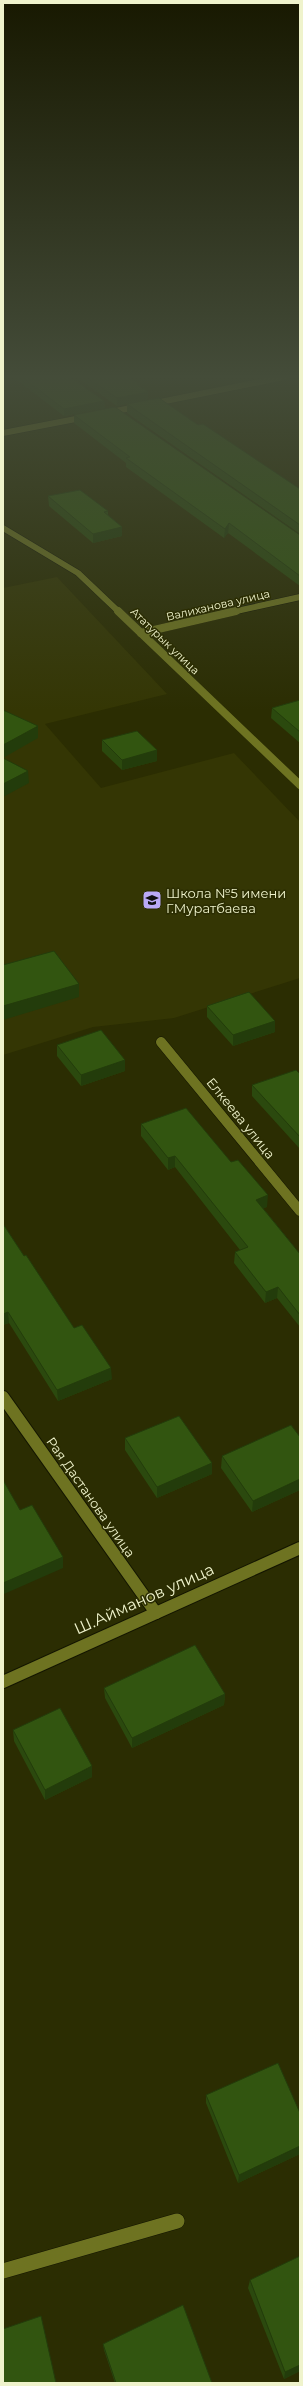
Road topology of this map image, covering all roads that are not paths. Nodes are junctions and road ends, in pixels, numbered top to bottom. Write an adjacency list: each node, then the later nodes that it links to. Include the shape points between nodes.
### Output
1 (3, 528): 3 (street, Ататурык улица, via 78,573)
2 (300, 597): 3 (street, Валиханова улица)
3 (141, 633): 4 (street, Ататурык улица)
4 (300, 785)
5 (161, 1042): 6 (street, Елкеева улица)
6 (300, 1211)
7 (3, 1397): 9 (street, Рая Дастанова улица)
8 (300, 1548): 9 (street, Ш.Айманов улица)
9 (156, 1613): 10 (street, Ш.Айманов улица)
10 (3, 1682)
11 (177, 2221): 12 (street)
12 (3, 2271)

